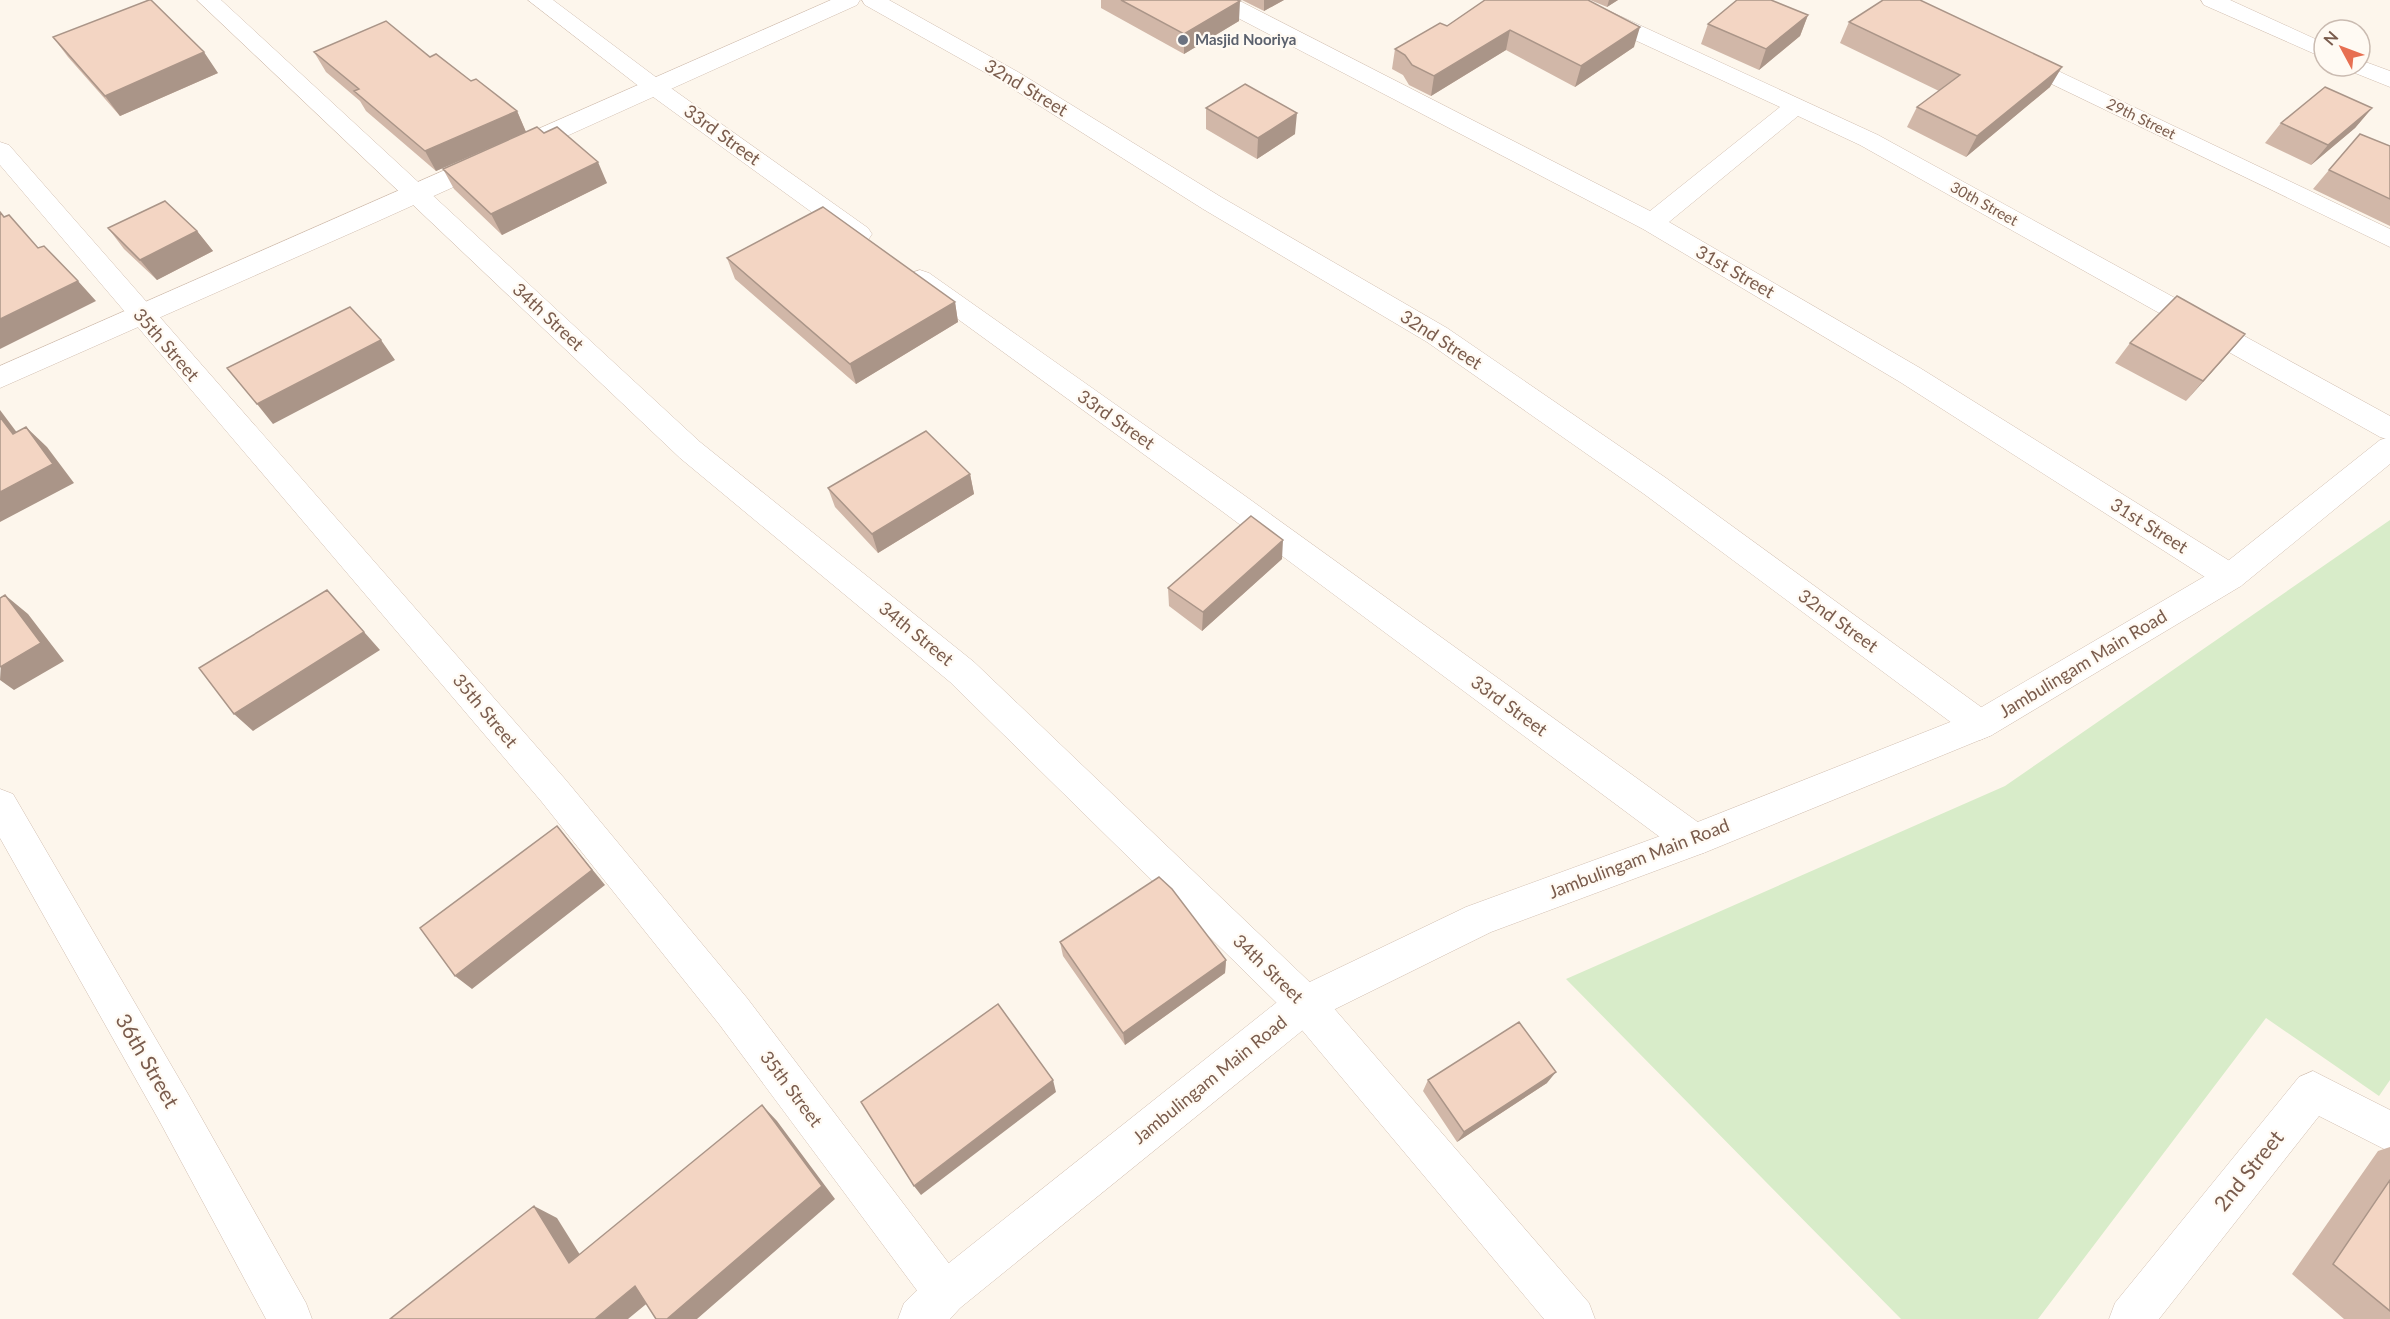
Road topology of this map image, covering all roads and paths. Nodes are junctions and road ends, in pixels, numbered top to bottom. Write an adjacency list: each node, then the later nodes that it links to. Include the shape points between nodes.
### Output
1 (208, 0): 15 (street, 34th Street)
2 (539, 0): 12 (street, 33rd Street)
3 (849, 0): 12 (street)
4 (873, 0): 23 (street, 32nd Street, via 1010,77 1212,203 1437,335 1655,486)
5 (1221, 0): 16 (street, 31st Street)
6 (1567, 0): 13 (street, 30th Street)
7 (2212, 0): 9 (street)
8 (1991, 46): 17 (street, 29th Street)
9 (2312, 46)
10 (2372, 72): 11 (street)
11 (2390, 80)
12 (653, 86): 15 (street); 25 (street, 33rd Street)
13 (1796, 106): 16 (street); 20 (street, 30th Street, via 1879,146)
14 (0, 150): 18 (street, 35th Street)
15 (417, 194): 18 (street); 26 (street, 34th Street, via 690,450 962,672)
16 (1652, 223): 22 (street, 31st Street, via 1910,375)
17 (2390, 239)
18 (139, 314): 19 (street); 28 (street, 35th Street, via 553,790 733,1011)
19 (0, 378)
20 (2390, 429)
21 (2390, 448): 22 (street, Jambulingam Main Road)
22 (2230, 577): 23 (street, Jambulingam Main Road)
23 (1980, 725): 25 (street, Jambulingam Main Road)
24 (0, 805): 29 (street, 36th Street)
25 (1693, 840): 26 (street, Jambulingam Main Road, via 1479,919)
26 (1305, 1004): 28 (street, Jambulingam Main Road); 31 (street, 34th Street)
27 (2390, 1132): 32 (street, 2nd Street, via 2313,1091)
28 (945, 1293): 30 (street, Jambulingam Main Road)
29 (290, 1319)
30 (920, 1319)
31 (1573, 1319)
32 (2131, 1319)

